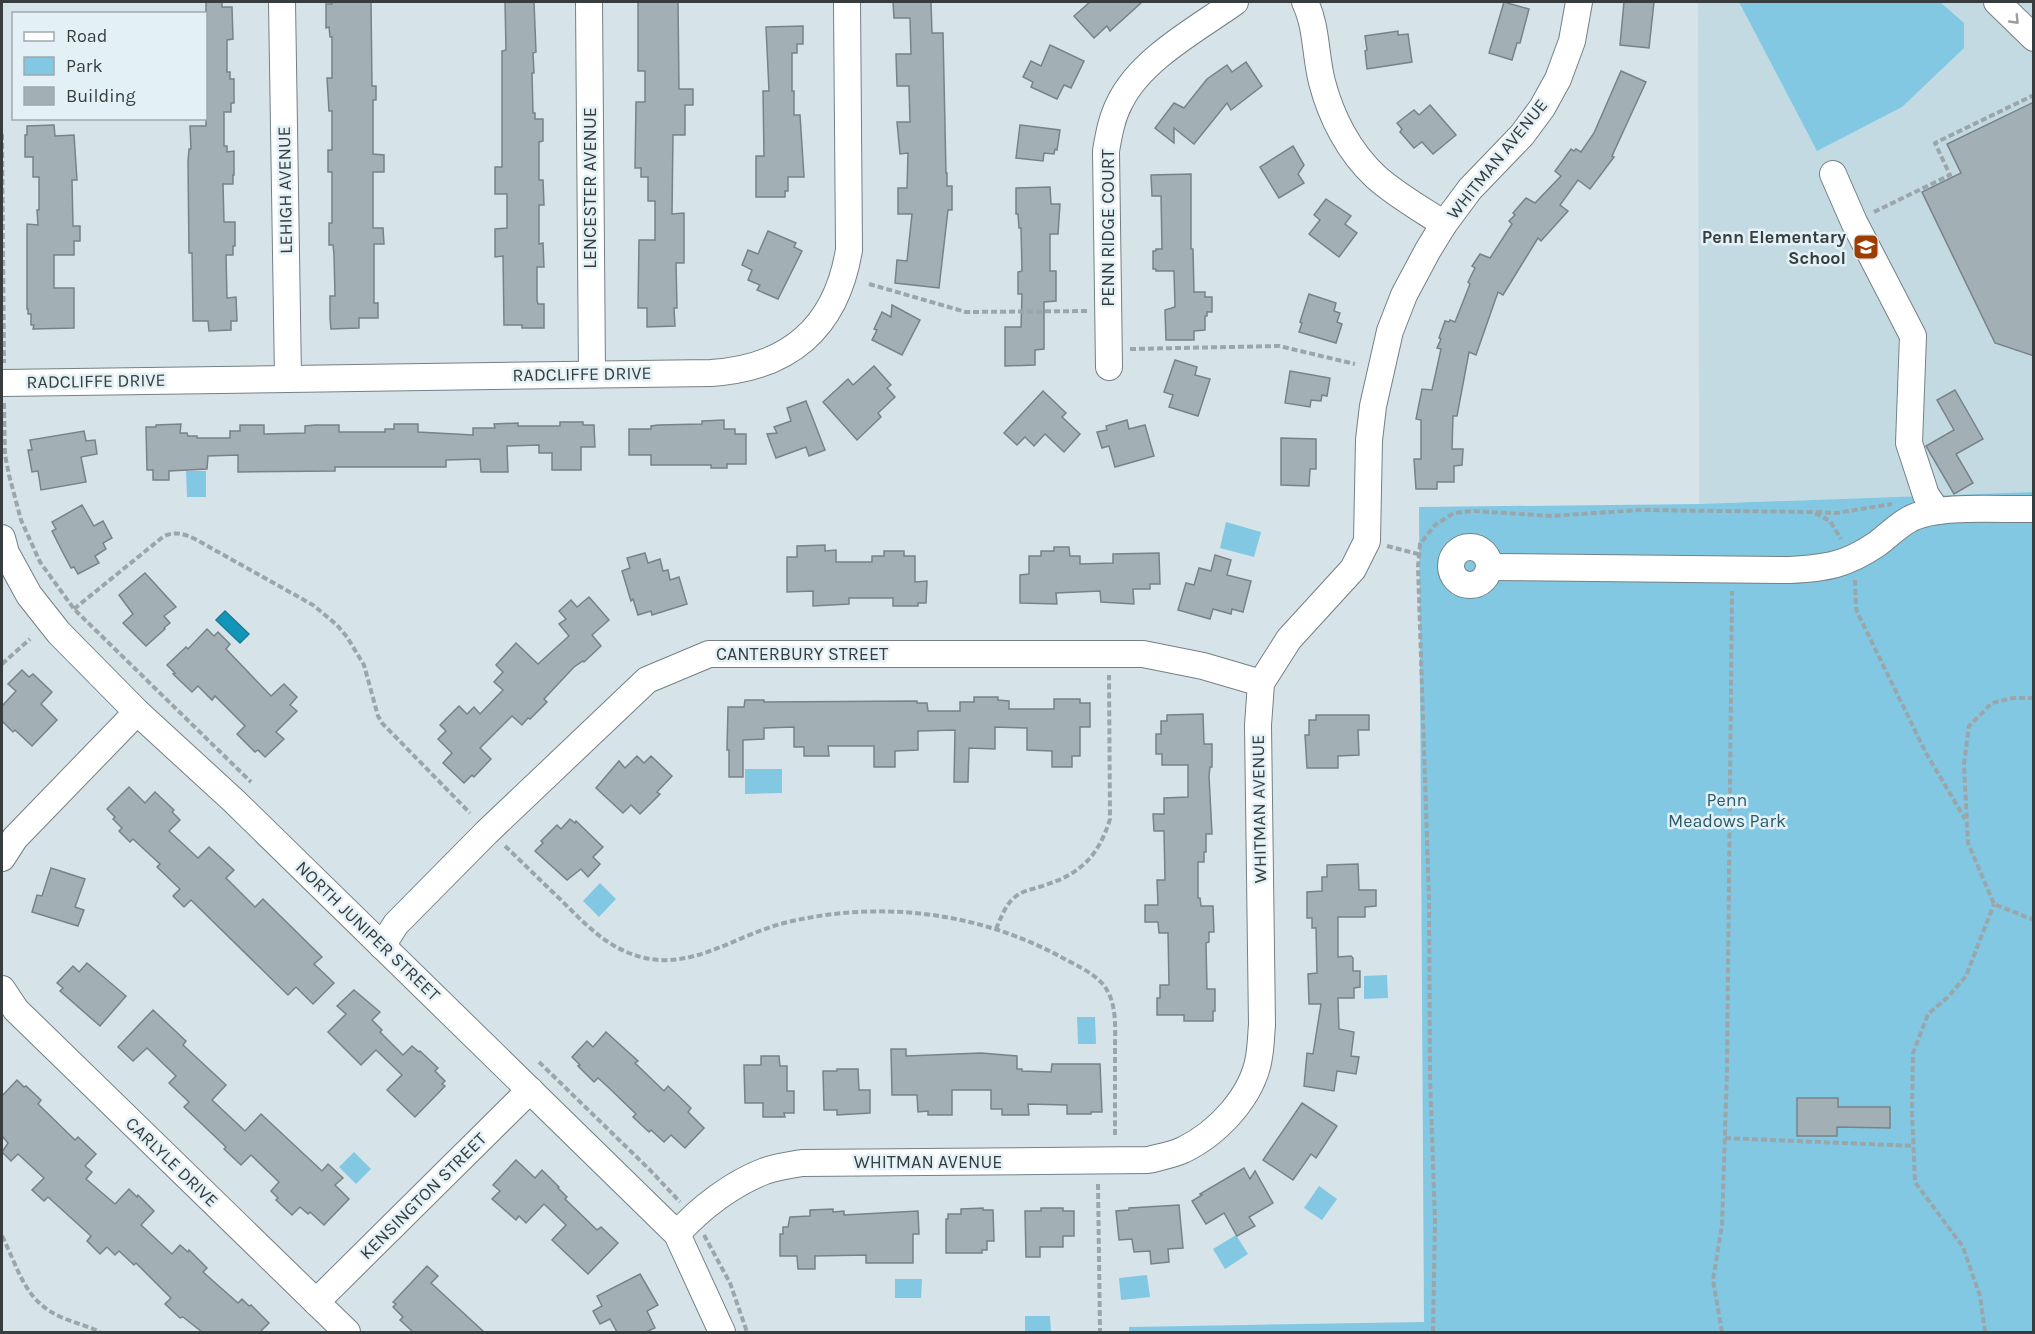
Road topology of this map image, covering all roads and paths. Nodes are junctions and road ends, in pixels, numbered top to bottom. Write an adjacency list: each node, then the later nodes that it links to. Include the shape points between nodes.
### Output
1 (282, 2): 19 (street, LEHIGH AVENUE)
2 (589, 2): 18 (street, LENCESTER AVENUE)
3 (847, 2): 18 (street, RADCLIFFE DRIVE, via 849,250 846,273 822,321 781,356 734,371)
4 (1235, 2): 15 (street, PENN RIDGE COURT, via 1158,57 1120,100 1106,151)
5 (1305, 2): 13 (street, via 1315,33 1322,81 1340,130 1374,175)
6 (1579, 2): 13 (street, WHITMAN AVENUE, via 1572,41 1542,108)
7 (1997, 2): 8 (street, one-way to 8)
8 (2034, 39)
9 (2034, 95): 12 (path, via 1935,143 1950,176)
10 (2, 134): 20 (path)
11 (1833, 174): 12 (street)
12 (1854, 222): 23 (street, via 1913,336 1909,443 1926,495)
13 (1444, 224): 35 (street, WHITMAN AVENUE, via 1404,295 1380,370 1369,440 1367,541 1353,569 1289,639)
14 (869, 284): 15 (path, via 966,312)
15 (1108, 312): 16 (street, PENN RIDGE COURT)
16 (1108, 359): 17 (path, via 1140,348 1279,346)
17 (1355, 364)
18 (592, 374): 19 (street, RADCLIFFE DRIVE)
19 (288, 378): 20 (street, RADCLIFFE DRIVE)
20 (3, 383): 31 (path, via 5,455 21,520 40,562)
21 (1895, 504): 24 (path, via 1836,513)
22 (2034, 509): 23 (street)
23 (1937, 511): 28 (street, via 1911,518)
24 (1813, 512): 27 (path, via 1640,510 1552,516 1454,513 1435,525 1420,544); 28 (path, via 1830,521)
25 (2, 538): 37 (street, NORTH JUNIPER STREET, via 29,595 59,633)
26 (1384, 545): 27 (path)
27 (1418, 554): 60 (path, via 1429,899 1435,1221)
28 (1851, 560): 30 (street, via 1825,568); 40 (path, via 1856,576 1856,609 1926,753)
29 (1489, 567): 30 (street)
30 (1733, 568): 50 (path)
31 (74, 609): 38 (path); 39 (path, via 164,536 181,533 195,539 313,605 337,625 364,665 382,723)
32 (30, 639): 33 (path)
33 (2, 664)
34 (1109, 675): 45 (path, via 1110,819 1105,836 1076,872 1014,897)
35 (1262, 683): 46 (street, CANTERBURY STREET, via 1143,654 709,654 647,680 487,832 396,924); 53 (street, WHITMAN AVENUE, via 1258,725 1262,1024 1259,1059 1236,1108 1201,1140 1181,1151 1148,1160 802,1163 767,1170 731,1189 692,1217)
36 (2034, 698): 40 (path, via 1992,703 1969,726 1964,764)
37 (137, 712): 42 (street, via 15,838); 46 (street, NORTH JUNIPER STREET)
38 (251, 782)
39 (470, 813)
40 (1965, 819): 43 (path, via 1968,843)
41 (505, 846): 45 (path, via 603,940 628,954 662,961 699,956 783,924 842,913 934,914)
42 (2, 858)
43 (1994, 904): 44 (path); 51 (path, via 1966,976 1928,1014 1913,1053)
44 (2034, 920)
45 (996, 929): 49 (path, via 1081,968 1108,991 1114,1016)
46 (382, 946): 48 (street, NORTH JUNIPER STREET)
47 (2, 989): 55 (street, CARLYLE DRIVE, via 16,1010)
48 (530, 1090): 53 (street, NORTH JUNIPER STREET); 55 (street, KENSINGTON STREET)
49 (1115, 1137)
50 (1725, 1138): 51 (path); 61 (path, via 1722,1225 1713,1280)
51 (1914, 1146): 62 (path, via 1915,1182 1963,1247 1980,1296)
52 (1098, 1184): 59 (path)
53 (677, 1234): 58 (street, NORTH JUNIPER STREET)
54 (2, 1236): 56 (path, via 16,1270 40,1304)
55 (316, 1302): 57 (street, CARLYLE DRIVE)
56 (100, 1332)
57 (347, 1332)
58 (722, 1332)
59 (1100, 1332)
60 (1433, 1332)
61 (1722, 1332)
62 (1985, 1332)

